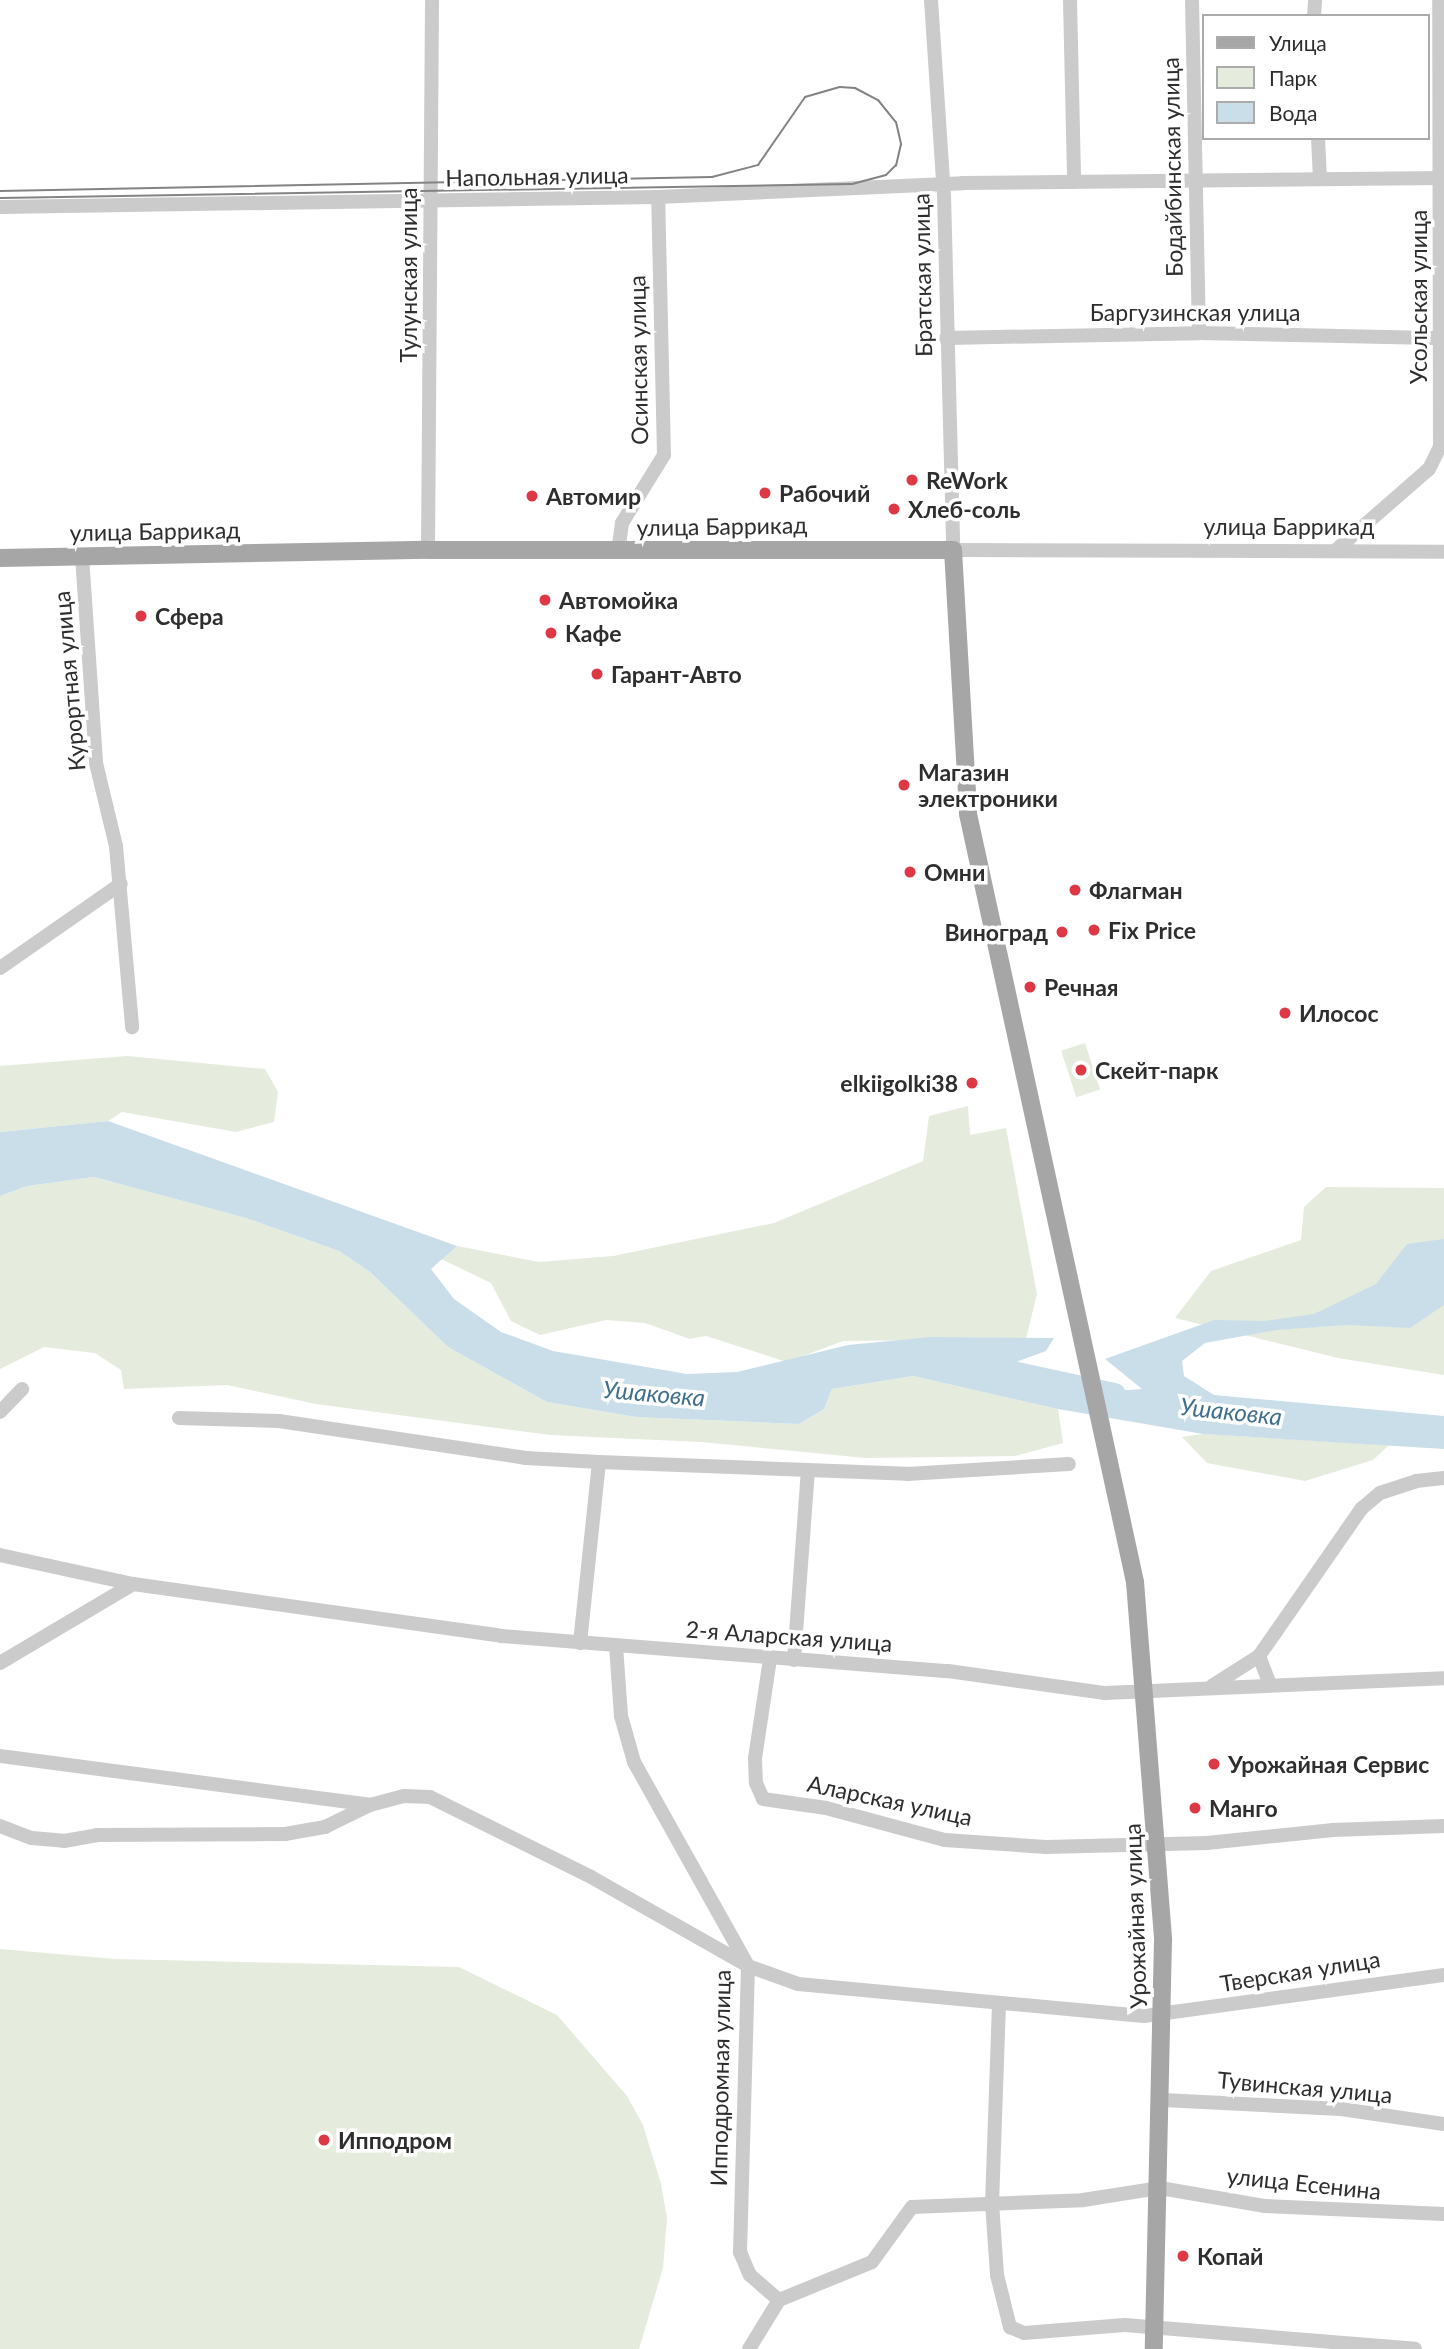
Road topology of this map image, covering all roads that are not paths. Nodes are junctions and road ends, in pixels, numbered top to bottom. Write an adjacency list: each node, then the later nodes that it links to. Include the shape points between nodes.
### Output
1 (432, 0): 13 (street, Тулунская улица)
2 (931, 0): 11 (street, Братская улица)
3 (1070, 0): 10 (street)
4 (1192, 0): 9 (street, Бодайбинская улица)
5 (1439, 0): 7 (street, Усольская улица)
6 (1318, 140): 8 (street)
7 (1442, 178): 8 (street, Напольная улица); 17 (street, Усольская улица)
8 (1320, 179): 9 (street, Напольная улица)
9 (1194, 180): 10 (street, Напольная улица); 15 (street, Бодайбинская улица)
10 (1074, 182): 11 (street, Напольная улица)
11 (943, 187): 12 (street, Напольная улица); 16 (street, Братская улица)
12 (658, 197): 13 (street, Напольная улица); 21 (street, Осинская улица, via 663,455 622,523)
13 (431, 201): 14 (street, Напольная улица); 18 (street, Тулунская улица)
14 (0, 207)
15 (1199, 333): 16 (street, Баргузинская улица); 17 (street, Баргузинская улица)
16 (946, 338): 19 (street, Братская улица)
17 (1443, 338): 20 (street, Усольская улица, via 1440,446 1429,469)
18 (428, 550): 21 (main road, улица Баррикад); 23 (main road, улица Баррикад)
19 (953, 550): 20 (street, улица Баррикад); 21 (main road, улица Баррикад); 46 (main road, Урожайная улица, via 968,814 1117,1483 1135,1581)
20 (1336, 551): 22 (street, улица Баррикад)
21 (618, 552)
22 (1444, 552)
23 (82, 556): 24 (main road, улица Баррикад); 25 (street, Курортная улица, via 96,763)
24 (0, 558)
25 (121, 884): 26 (street); 27 (street, Курортная улица)
26 (0, 968)
27 (132, 1027)
28 (22, 1389): 29 (street)
29 (0, 1412)
30 (179, 1418): 31 (street, via 279,1421 526,1458)
31 (599, 1462): 33 (street); 37 (street)
32 (1069, 1464): 33 (street, via 907,1474)
33 (808, 1471): 41 (street)
34 (1444, 1478): 39 (street, via 1380,1493 1361,1509)
35 (0, 1555): 36 (street, 2-я Аларская улица)
36 (134, 1584): 37 (street, 2-я Аларская улица, via 500,1636); 42 (street)
37 (580, 1643): 38 (street, 2-я Аларская улица)
38 (616, 1646): 40 (street, 2-я Аларская улица); 52 (street, Ипподромная улица, via 621,1716 634,1762)
39 (1259, 1656): 44 (street); 45 (street)
40 (770, 1658): 41 (street, 2-я Аларская улица); 51 (street, Аларская улица, via 755,1758 756,1783 763,1799 826,1808 946,1840 1046,1847)
41 (794, 1660): 46 (street, 2-я Аларская улица, via 948,1671 1067,1689)
42 (0, 1663)
43 (1444, 1678): 44 (street, 2-я Аларская улица)
44 (1270, 1685): 45 (street, 2-я Аларская улица)
45 (1211, 1687): 46 (street, 2-я Аларская улица)
46 (1144, 1693): 51 (main road, Урожайная улица)
47 (0, 1756): 48 (street)
48 (370, 1805): 49 (street, via 325,1828 285,1834 97,1835 64,1841 32,1838); 52 (street, Тверская улица, via 404,1796 430,1797 591,1877)
49 (0, 1826)
50 (1444, 1826): 51 (street, Аларская улица)
51 (1158, 1846): 55 (main road, Урожайная улица)
52 (748, 1966): 54 (street, Тверская улица, via 798,1984); 61 (street, Ипподромная улица, via 740,2252 750,2275)
53 (1444, 1975): 55 (street, Тверская улица)
54 (999, 2004): 55 (street, Тверская улица); 59 (street)
55 (1164, 2015): 56 (main road, Урожайная улица)
56 (1163, 2099): 57 (street, Тувинская улица, via 1341,2109); 58 (main road, Урожайная улица)
57 (1444, 2124)
58 (1160, 2188): 59 (street, улица Есенина, via 1083,2200); 60 (street, улица Есенина, via 1265,2206); 62 (main road, Урожайная улица)
59 (992, 2203): 61 (street, улица Есенина, via 912,2207 872,2262); 62 (street, via 997,2275 1010,2327 1024,2333 1125,2325)
60 (1444, 2214)
61 (779, 2300): 63 (street)
62 (1155, 2330): 64 (main road, Урожайная улица); 65 (street)
63 (749, 2349)
64 (1154, 2349)
65 (1415, 2349)

